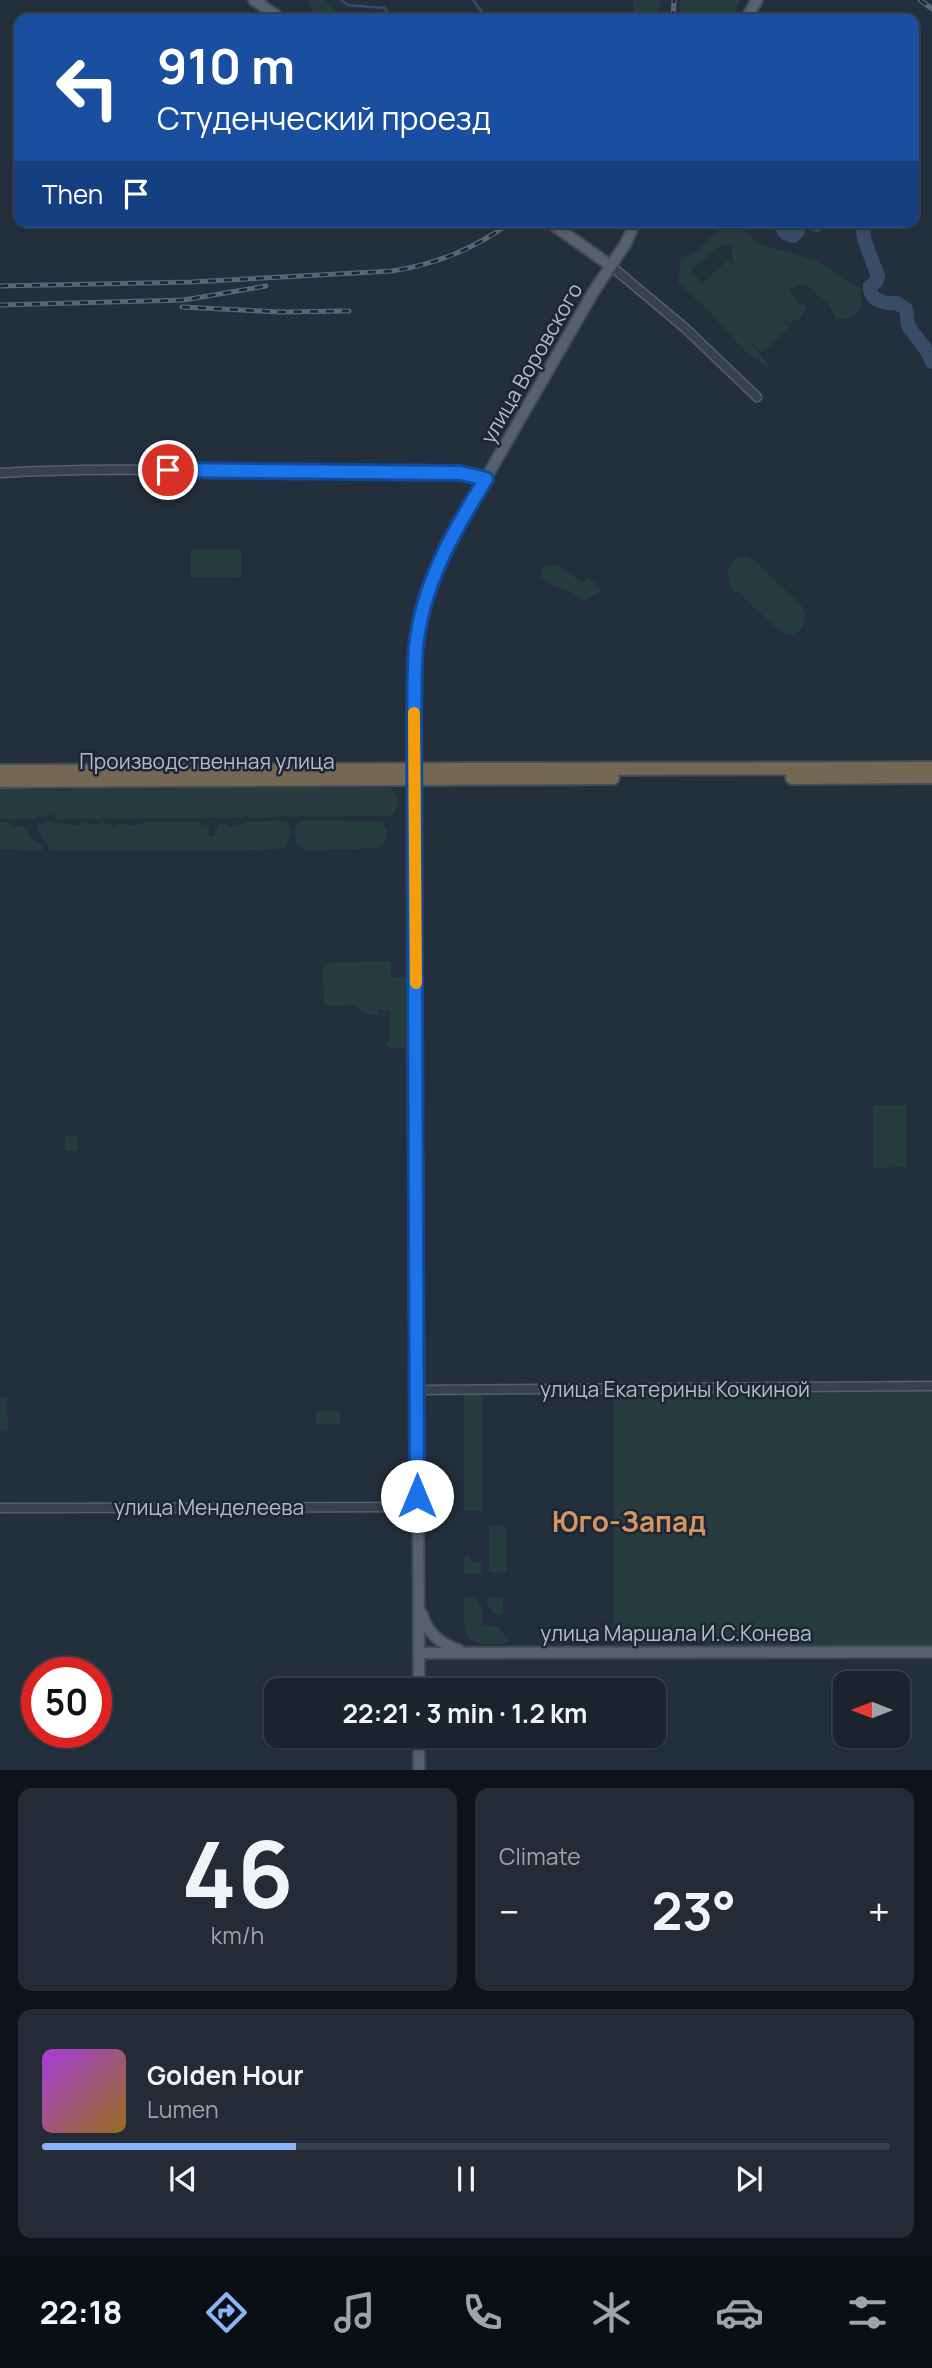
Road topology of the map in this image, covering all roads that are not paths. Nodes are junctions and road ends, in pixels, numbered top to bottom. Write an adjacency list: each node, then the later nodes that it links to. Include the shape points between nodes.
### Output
1 (254, 0): 2 (main road)
2 (274, 14)
3 (557, 228): 5 (main road)
4 (632, 228): 5 (main road, улица Воровского)
5 (611, 266): 6 (street); 8 (main road, улица Воровского)
6 (757, 397)
7 (0, 473): 8 (street, via 383,472 460,473)
8 (486, 479): 11 (main road, улица Воровского, via 437,567 419,623)
9 (932, 768): 11 (highway)
10 (0, 771): 11 (highway, Производственная улица)
11 (415, 774): 12 (highway); 13 (highway, Производственная улица); 15 (main road, улица Воровского)
12 (932, 777)
13 (0, 781)
14 (932, 1386): 15 (street, улица Екатерины Кочкиной)
15 (417, 1390): 16 (main road, улица Воровского)
16 (417, 1507): 17 (street, улица Менделеева); 18 (main road, улица Воровского)
17 (0, 1508)
18 (419, 1599): 20 (main road, улица Воровского); 21 (main road, via 431,1633)
19 (932, 1652): 21 (main road, улица Маршала И.С.Конева)
20 (419, 1653): 21 (main road, улица Маршала И.С.Конева); 22 (main road, улица Воровского)
21 (468, 1653)
22 (419, 1678)
23 (419, 1748): 24 (main road)
24 (419, 1769)

